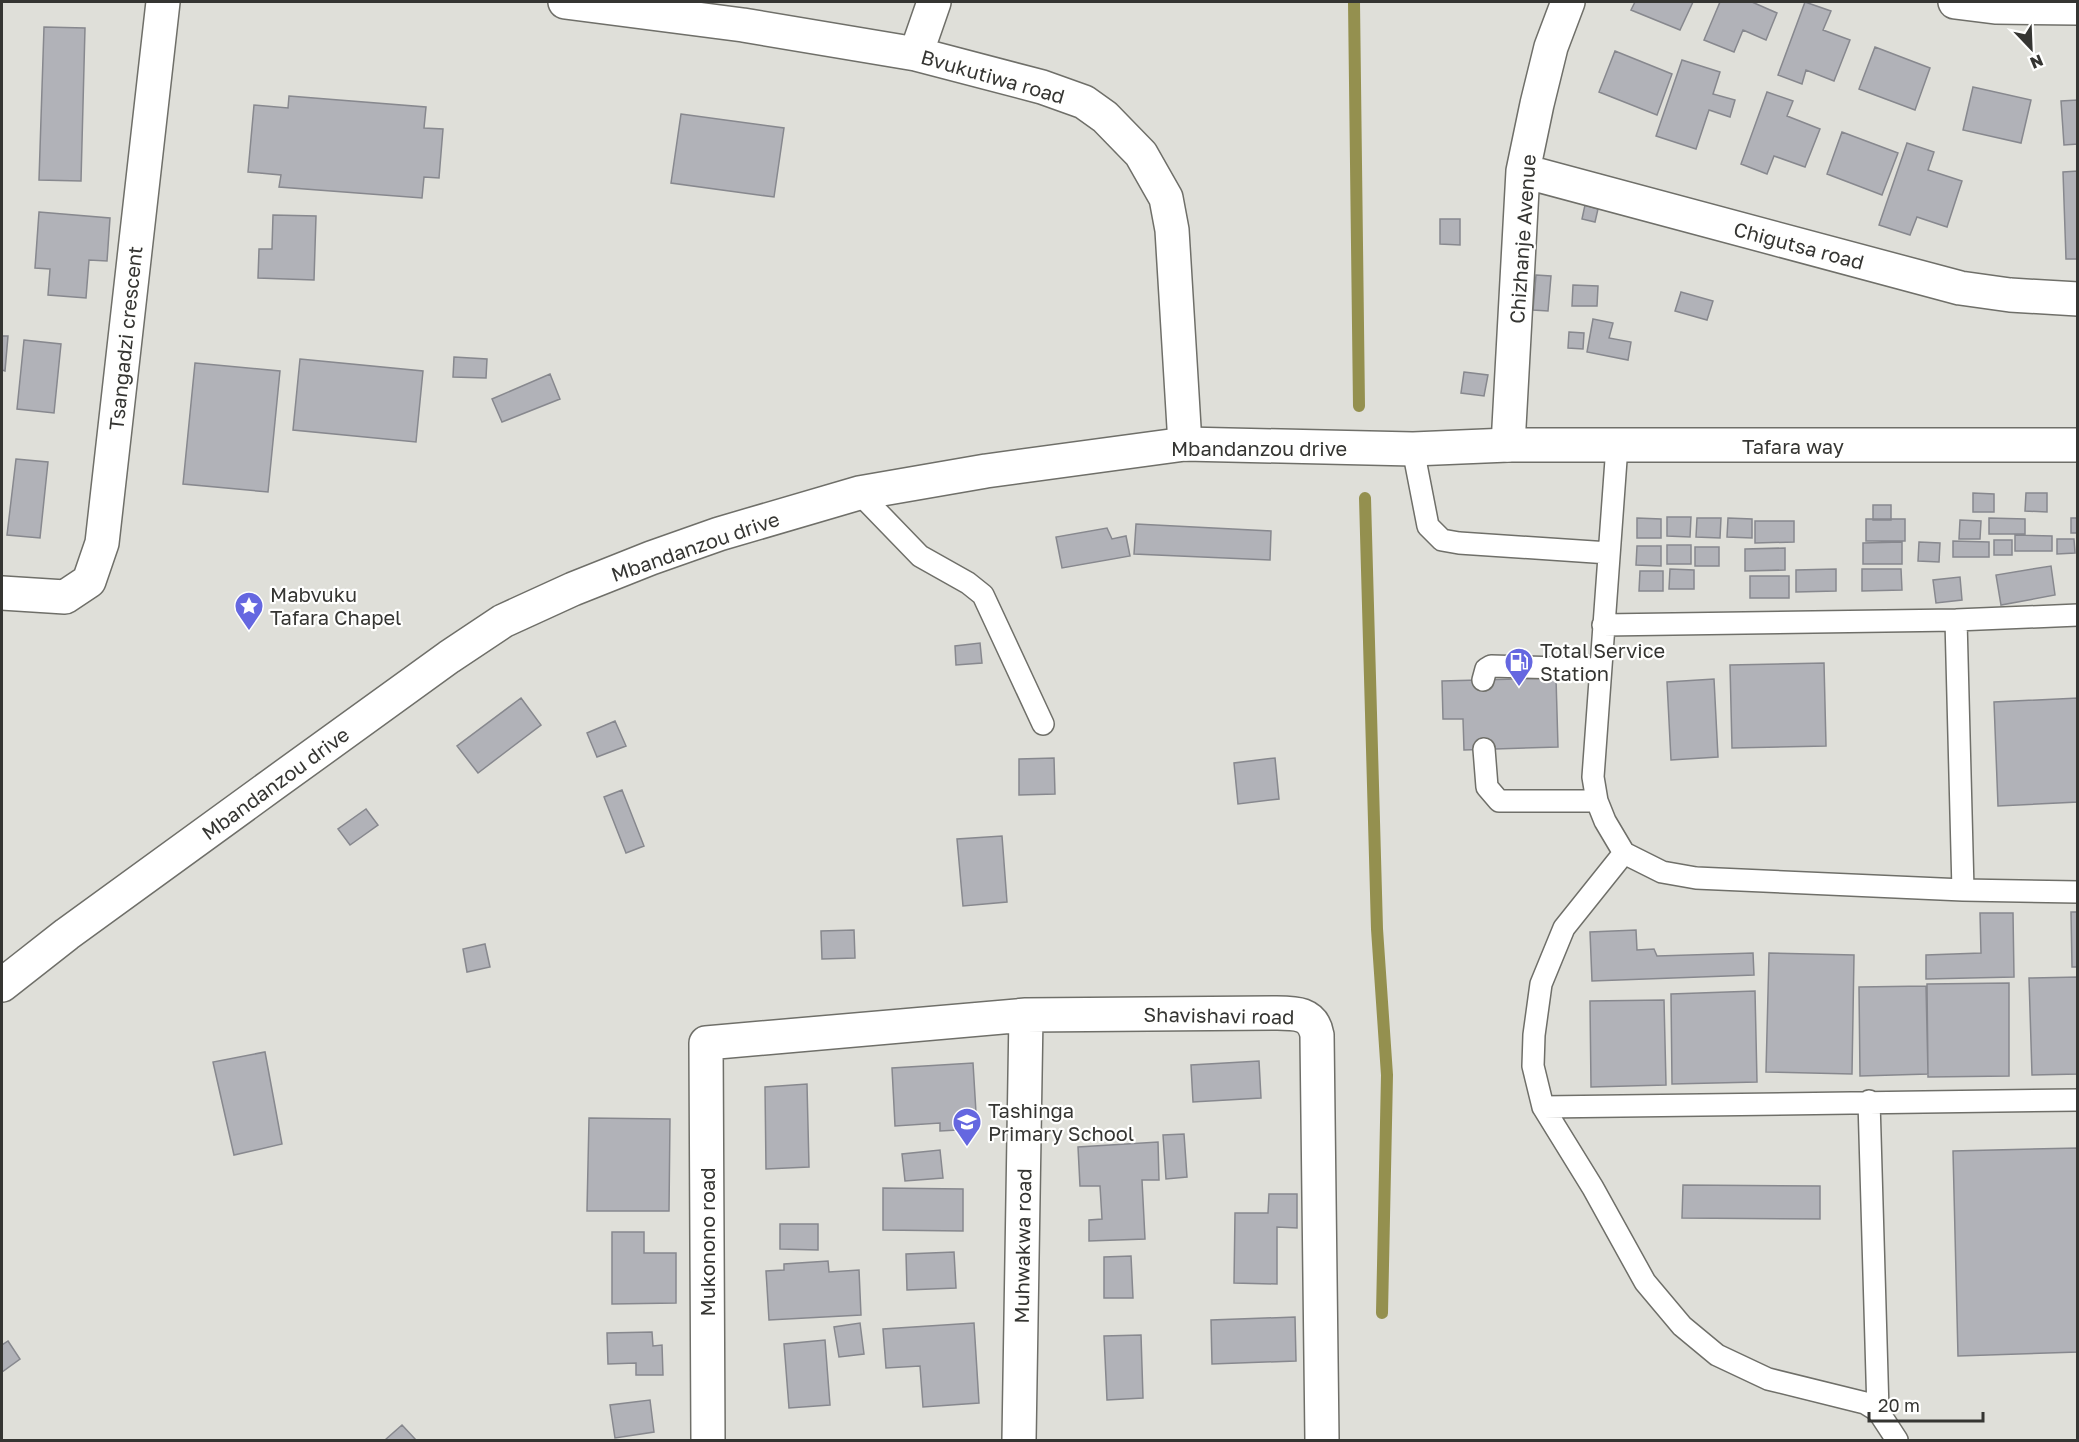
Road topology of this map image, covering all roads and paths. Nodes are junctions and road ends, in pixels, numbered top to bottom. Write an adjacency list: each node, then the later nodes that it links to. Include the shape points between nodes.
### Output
1 (163, 2): 17 (street, Tsangadzi crescent, via 102,543 89,581 65,597)
2 (566, 2): 7 (street, Bvukutiwa road, via 743,25)
3 (934, 2): 7 (street)
4 (1568, 2): 8 (street, Chizhanje Avenue, via 1551,48)
5 (1955, 2): 6 (street, via 1995,8)
6 (2078, 8)
7 (916, 54): 10 (street, Bvukutiwa road, via 1084,102 1105,117 1141,154 1166,198 1172,230)
8 (1523, 171): 9 (street, Chigutsa road, via 1959,288); 11 (street, Chizhanje Avenue)
9 (2078, 299)
10 (1185, 444): 14 (street, Mbandanzou drive); 15 (street, Mbandanzou drive, via 986,471)
11 (1508, 445): 13 (street, Tafara way); 14 (street, Mbandanzou drive)
12 (2078, 445): 13 (street, Tafara way)
13 (1617, 446): 16 (lane)
14 (1413, 449): 16 (lane, via 1428,526 1442,540)
15 (859, 494): 23 (lane, via 920,556 983,595); 29 (street, Mbandanzou drive, via 651,558 503,621 66,934)
16 (1609, 553): 20 (lane)
17 (2, 593)
18 (2078, 615): 19 (lane)
19 (1956, 621): 20 (lane); 27 (lane)
20 (1603, 625): 21 (lane)
21 (1600, 669): 22 (lane, via 1491,666); 25 (lane, via 1593,777)
22 (1483, 680)
23 (1043, 724)
24 (1484, 749): 25 (lane, via 1487,787 1499,801)
25 (1597, 801): 26 (lane)
26 (1624, 853): 27 (lane, via 1662,872 1696,878); 34 (lane, via 1564,928 1541,984 1533,1066)
27 (1963, 890): 28 (lane)
28 (2078, 892)
29 (2, 985)
30 (1026, 1014): 31 (street, Shavishavi road); 37 (street, Muhwakwa road); 38 (street, Shavishavi road, via 1274,1012 1302,1016 1315,1024 1319,1065)
31 (705, 1043): 36 (street, Mukonono road)
32 (2078, 1100): 33 (lane)
33 (1869, 1101): 34 (lane); 35 (lane)
34 (1544, 1107): 35 (lane, via 1645,1282 1682,1326 1717,1355 1768,1379 1865,1403)
35 (1878, 1412): 39 (lane)
36 (708, 1440)
37 (1019, 1440)
38 (1322, 1440)
39 (1897, 1440)

